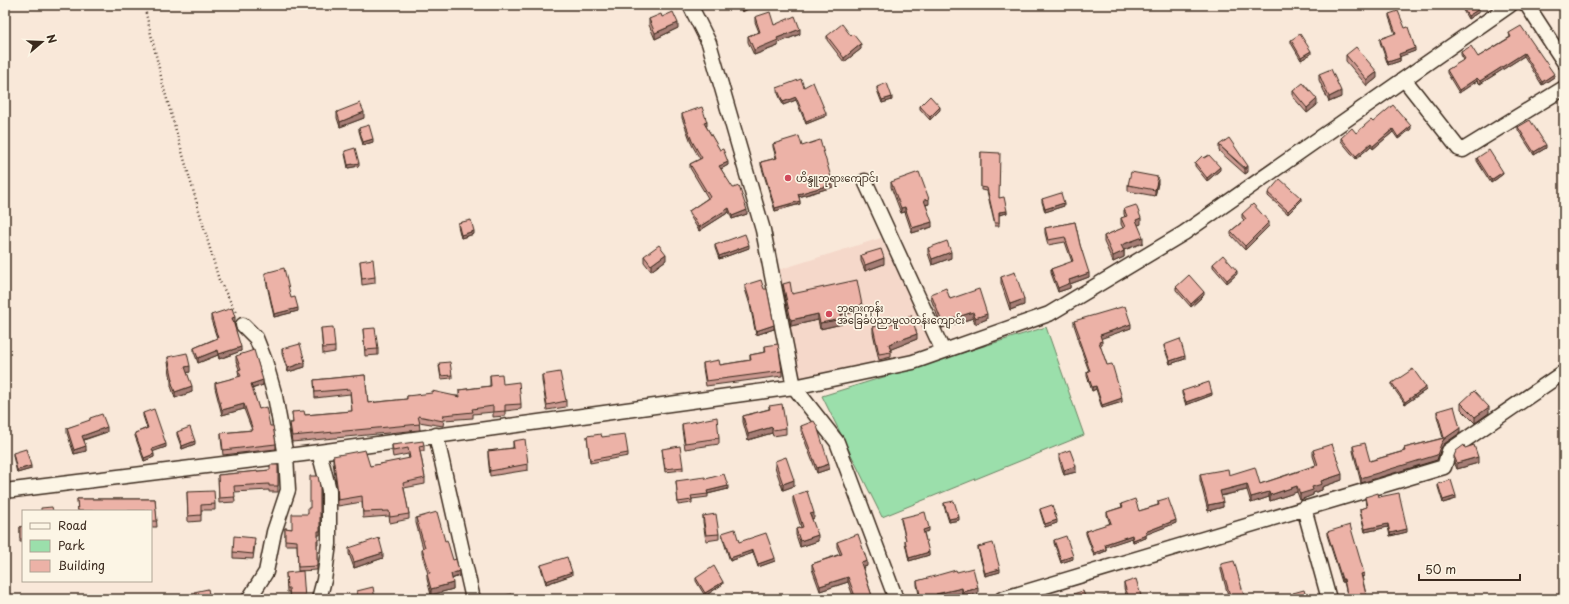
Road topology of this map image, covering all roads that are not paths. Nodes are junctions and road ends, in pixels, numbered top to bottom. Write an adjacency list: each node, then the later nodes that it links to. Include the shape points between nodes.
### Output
1 (690, 5): 11 (street, via 710,43 763,230)
2 (1510, 5): 5 (street)
3 (1527, 5): 4 (street)
4 (1564, 62)
5 (1404, 79): 6 (street, via 1459,149 1463,150); 9 (street, via 1184,233 1049,314)
6 (1564, 88)
7 (865, 181): 9 (street)
8 (243, 326): 14 (street, via 256,338 265,361 275,396)
9 (943, 351): 11 (street, via 912,362)
10 (1564, 372): 16 (street, via 1449,451 1444,467)
11 (794, 387): 12 (street); 20 (street, via 837,442)
12 (436, 435): 13 (street); 19 (street)
13 (319, 452): 14 (street); 18 (street, via 329,490 329,544)
14 (286, 456): 15 (street); 17 (street, via 288,490 274,532 266,572)
15 (5, 491)
16 (1304, 508): 21 (street); 22 (street)
17 (249, 599)
18 (319, 599)
19 (473, 599)
20 (896, 599)
21 (1002, 599)
22 (1329, 599)

